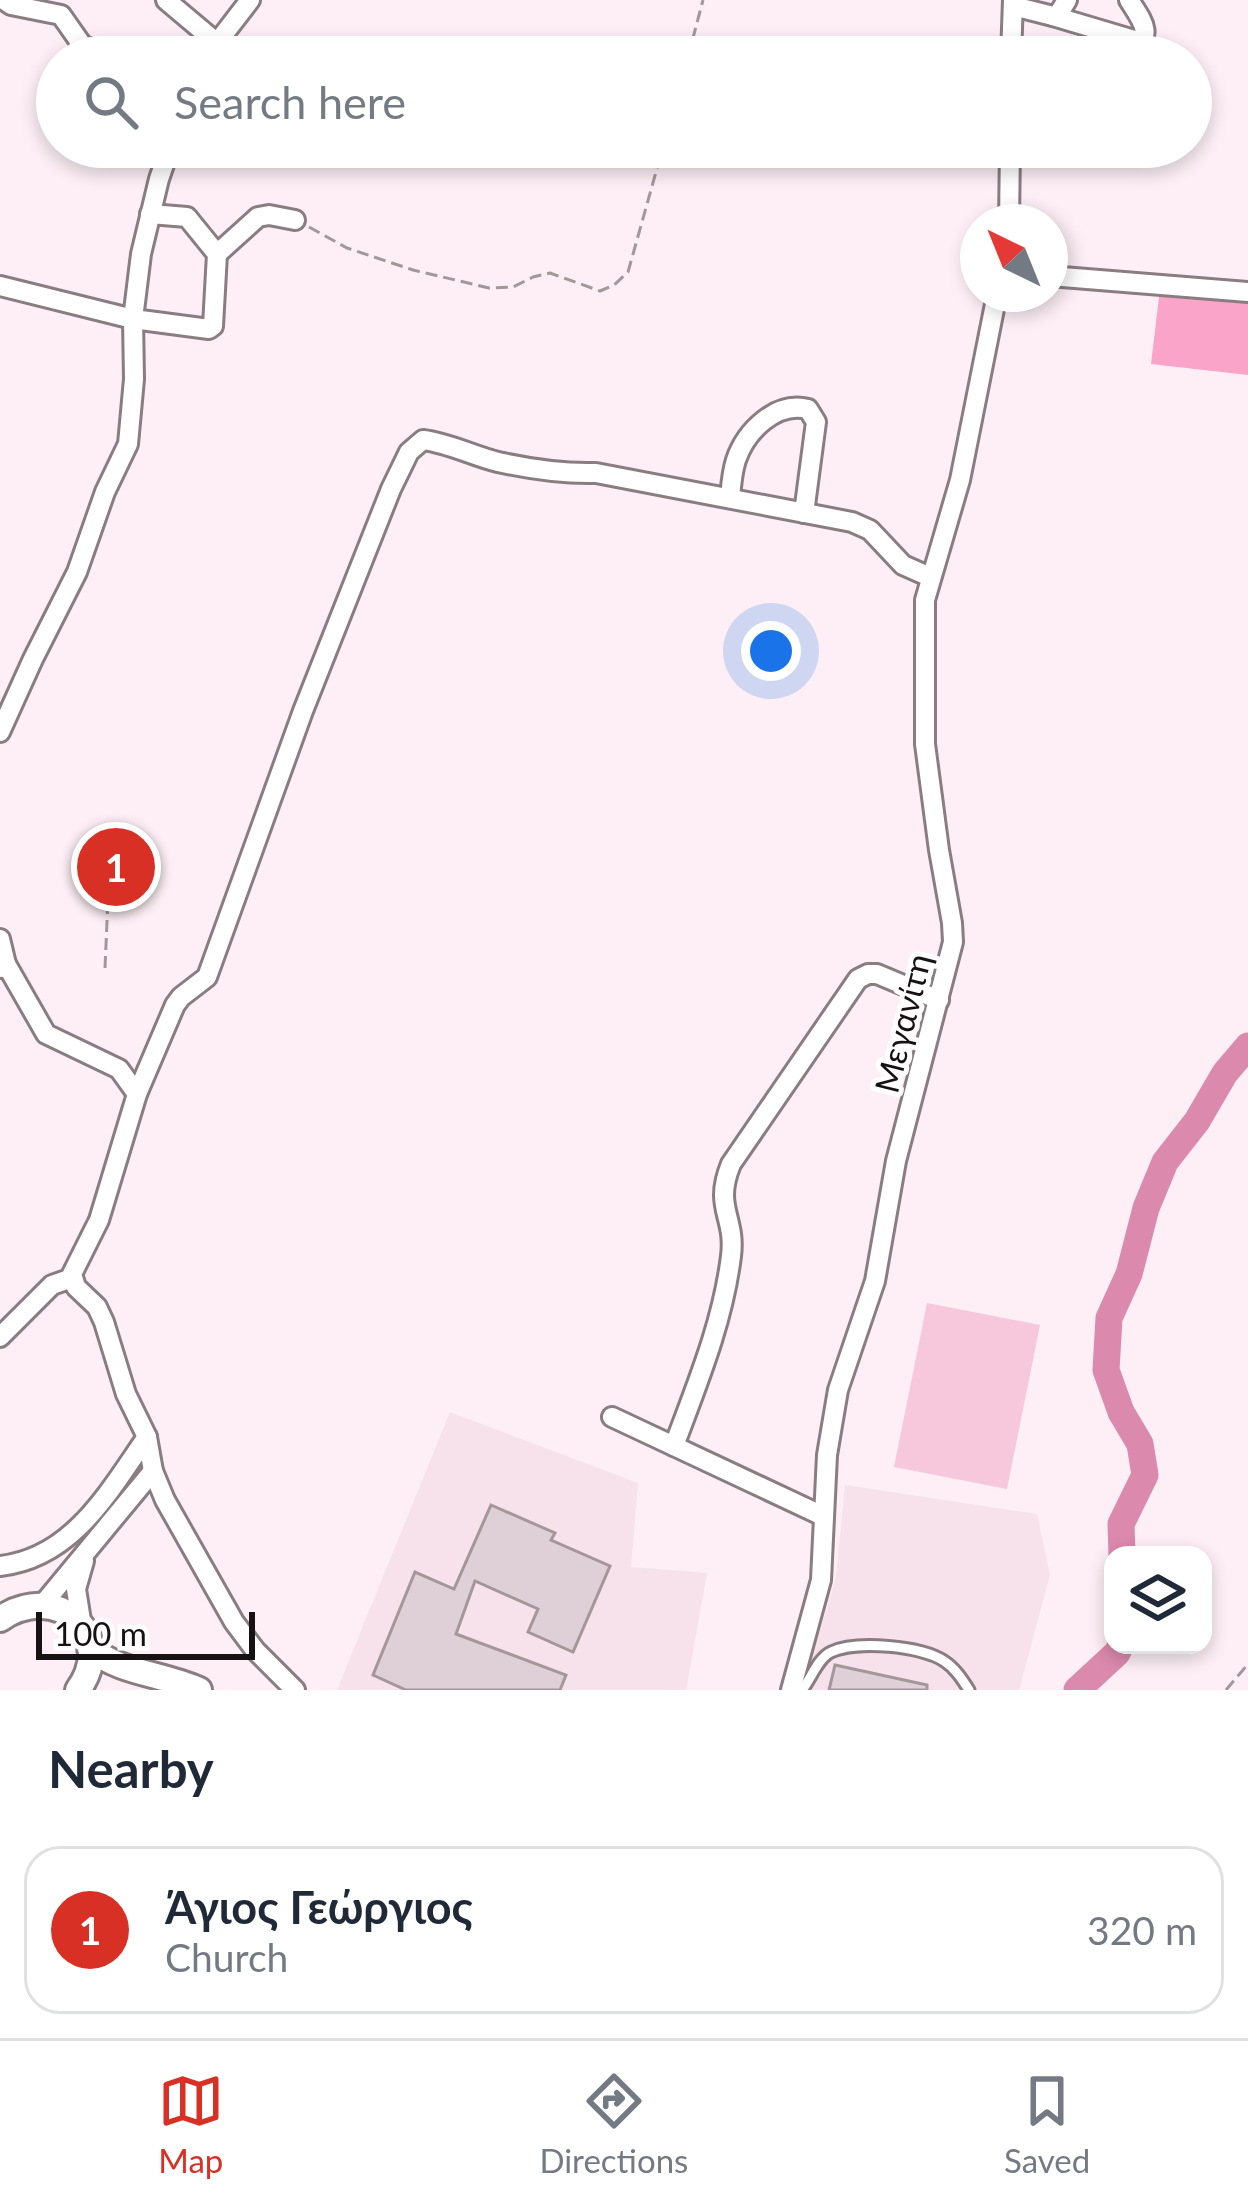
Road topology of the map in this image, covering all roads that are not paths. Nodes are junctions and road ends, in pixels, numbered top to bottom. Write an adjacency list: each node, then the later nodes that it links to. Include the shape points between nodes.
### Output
1 (4, 0): 8 (street, via 62,15)
2 (166, 0): 9 (street)
3 (250, 0): 10 (street)
4 (1066, 0): 7 (street)
5 (1129, 0): 13 (street, via 1143,21)
6 (1013, 3): 7 (street); 11 (street)
7 (1053, 16): 12 (street)
8 (76, 36)
9 (203, 36)
10 (226, 36)
11 (1012, 36)
12 (1104, 36)
13 (1141, 36)
14 (164, 168): 17 (street)
15 (1010, 168): 16 (street)
16 (1009, 204)
17 (150, 214): 19 (street, via 185,217); 24 (street)
18 (295, 220): 19 (street, via 258,217)
19 (217, 254): 24 (street, via 213,326)
20 (1068, 277): 22 (street)
21 (0, 286): 24 (street)
22 (1248, 292)
23 (993, 312): 27 (street, Μεγανίτη, via 960,481)
24 (133, 319): 28 (street, via 128,444)
25 (730, 498): 26 (street); 26 (street, via 749,437 776,411 800,407 816,422); 32 (street, via 416,444 303,711 207,977 178,1001)
26 (804, 513): 27 (street, via 861,524 903,565)
27 (930, 577): 31 (street, Μεγανίτη, via 925,744 953,933)
28 (0, 732)
29 (0, 939): 30 (street)
30 (3, 966): 32 (street, via 49,1036 117,1068)
31 (939, 1000): 37 (street, via 878,974 858,979 731,1164 722,1185 732,1251 725,1292); 39 (street, Μεγανίτη, via 874,1281 838,1390)
32 (137, 1094): 33 (street)
33 (72, 1279): 34 (street, via 57,1282); 36 (street, via 101,1315)
34 (0, 1337)
35 (612, 1418): 37 (street)
36 (147, 1436): 38 (street); 41 (street, via 78,1530 23,1564)
37 (674, 1446): 39 (street)
38 (153, 1471): 40 (street); 48 (street, via 234,1622)
39 (823, 1516): 49 (street, Μεγανίτη, via 821,1580)
40 (85, 1556): 42 (street); 44 (street, via 76,1589)
41 (0, 1566)
42 (43, 1604): 43 (main road); 44 (main road, via 60,1608)
43 (0, 1618)
44 (86, 1637): 45 (main road, via 120,1668); 46 (main road, via 89,1670)
45 (142, 1670): 46 (main road); 47 (main road)
46 (81, 1685)
47 (199, 1690)
48 (295, 1690)
49 (791, 1690)
50 (802, 1690): 51 (lane, via 832,1652 872,1646 926,1652)
51 (969, 1690)

